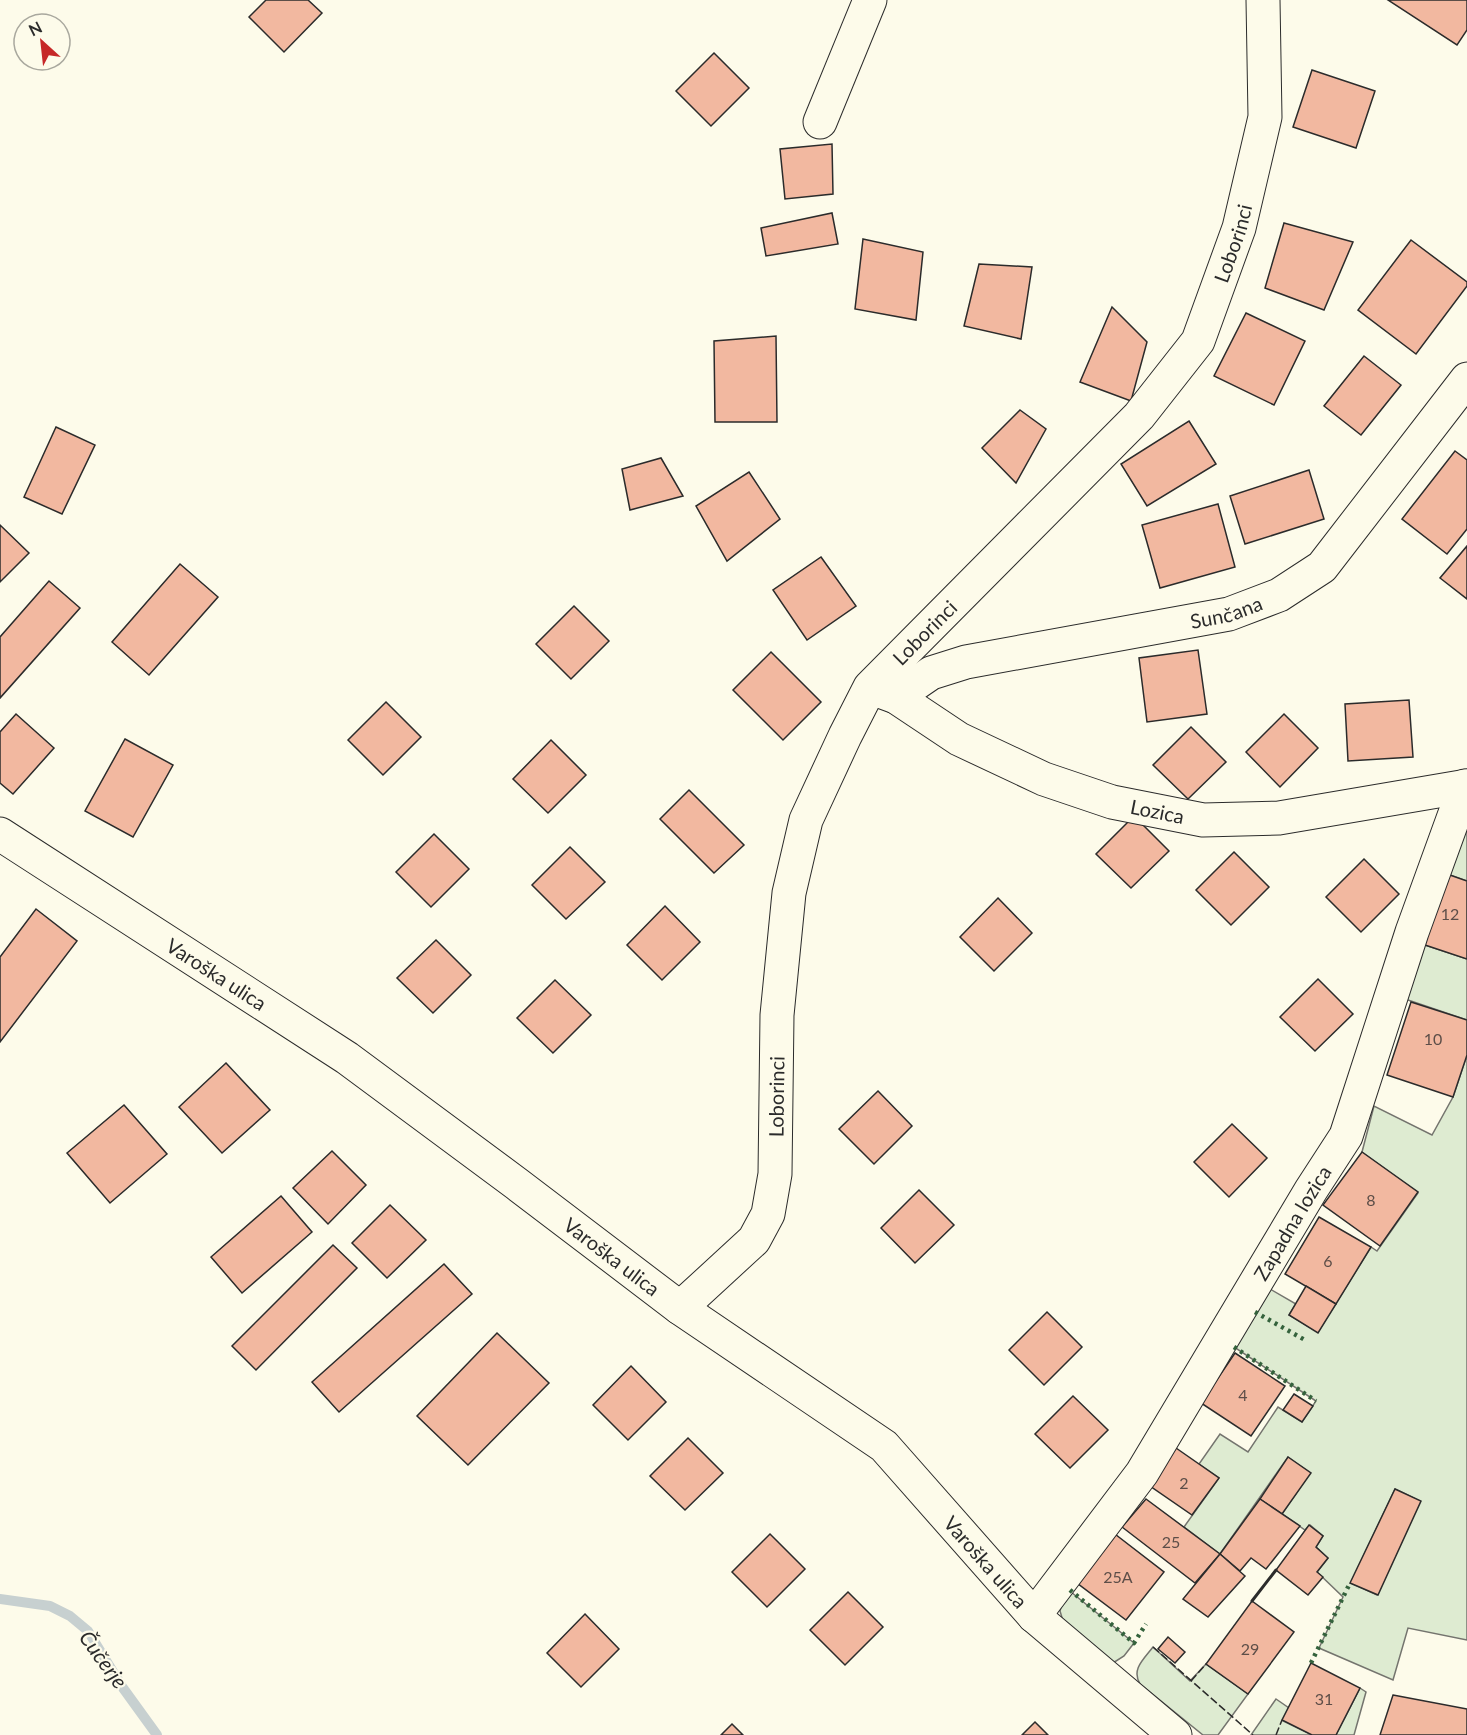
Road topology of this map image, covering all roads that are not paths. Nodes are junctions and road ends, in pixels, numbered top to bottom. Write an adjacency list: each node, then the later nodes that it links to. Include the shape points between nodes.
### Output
1 (870, 0): 3 (street)
2 (1263, 0): 5 (street, Loborinci, via 1265,117 1239,228 1198,341 1139,416)
3 (820, 122)
4 (1467, 379): 5 (street, Sunčana, via 1322,567 1279,595 1229,614 966,662)
5 (883, 692): 6 (street, Lozica, via 959,739 1044,780 1112,802 1203,820 1280,818); 8 (street, Loborinci, via 806,820 789,892 777,1015 775,1174 768,1214 754,1240)
6 (1466, 786): 9 (street, Zapadna lozica, via 1412,932 1346,1136 1142,1473)
7 (0, 834): 8 (street, Varoška ulica, via 347,1058)
8 (680, 1308): 9 (street, Varoška ulica, via 884,1446)
9 (1034, 1616): 10 (street, Varoška ulica)
10 (1175, 1735)

